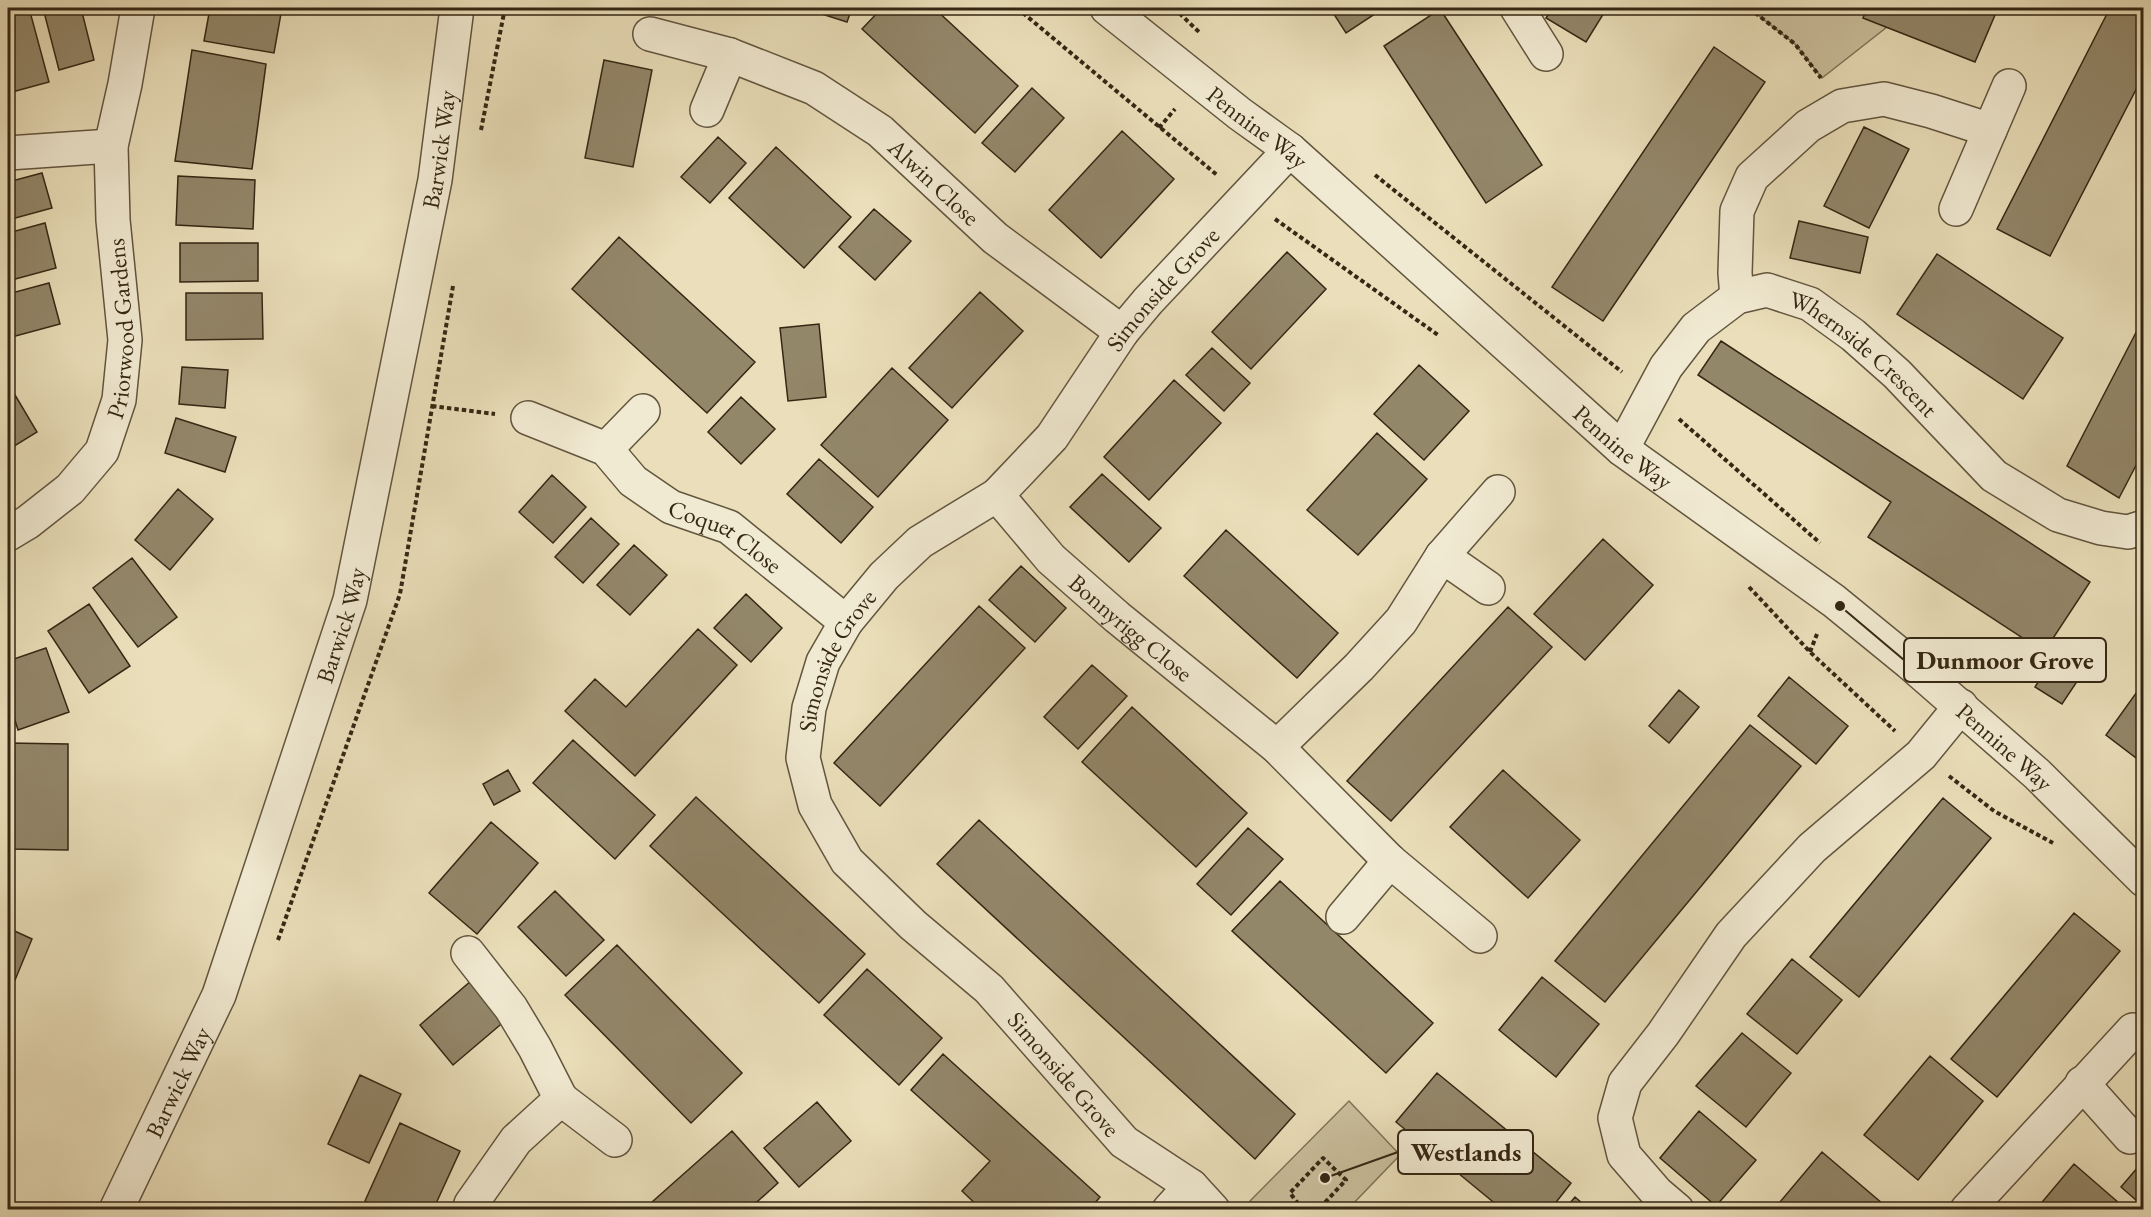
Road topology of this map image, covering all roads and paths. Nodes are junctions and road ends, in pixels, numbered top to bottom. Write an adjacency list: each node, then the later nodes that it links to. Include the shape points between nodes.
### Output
1 (138, 8): 13 (street, Priorwood Gardens)
2 (457, 8): 44 (street, Barwick Way, via 435,180 350,600 219,995)
3 (1107, 8): 14 (street, Pennine Way)
4 (1517, 8): 7 (street)
5 (1749, 8): 10 (path, via 1796,44)
6 (650, 34): 8 (street, Alwin Close)
7 (1546, 54)
8 (730, 56): 11 (street); 18 (street, Alwin Close, via 814,88 880,130 995,238)
9 (2009, 86): 12 (street)
10 (1842, 106): 12 (street, via 1884,99); 17 (street, via 1808,126 1752,177 1737,211)
11 (707, 110)
12 (1990, 130): 16 (street)
13 (111, 146): 15 (street); 27 (street, Priorwood Gardens, via 113,220 125,340 119,400 102,452 70,489)
14 (1290, 150): 18 (street, Simonside Grove); 23 (street, Pennine Way)
15 (8, 153)
16 (1956, 209)
17 (1737, 297): 23 (street, Whernside Crescent, via 1696,328 1666,367); 26 (street, Whernside Crescent, via 1767,290 1810,304 1897,374 1994,476 2058,515 2128,532)
18 (1122, 332): 25 (street, Simonside Grove, via 1052,437)
19 (432, 406): 21 (path)
20 (643, 411): 22 (street)
21 (528, 418): 22 (street, Coquet Close)
22 (606, 449): 30 (street, Coquet Close, via 633,481 671,507 729,527)
23 (1622, 449): 31 (street, Pennine Way, via 1840,606)
24 (1498, 492): 28 (street)
25 (997, 495): 30 (street, Simonside Grove, via 920,542 884,576); 32 (street, Bonnyrigg Close, via 1051,559)
26 (2144, 527)
27 (8, 534)
28 (1442, 556): 29 (street); 32 (street, via 1401,621)
29 (1488, 588)
30 (846, 622): 43 (street, Simonside Grove, via 823,662 809,708 803,758 815,805 847,861 913,925 989,989 1124,1142)
31 (1960, 706): 34 (street, Pennine Way, via 2037,774); 49 (street, via 1921,755 1812,848 1731,935 1625,1083 1615,1118 1624,1155 1657,1193)
32 (1277, 747): 33 (street, Bonnyrigg Close)
33 (1390, 861): 35 (street); 36 (street, Bonnyrigg Close)
34 (2144, 880)
35 (1343, 917)
36 (1480, 936)
37 (468, 953): 40 (street, via 511,1008)
38 (2133, 1030): 39 (street)
39 (2082, 1083): 41 (street); 50 (street)
40 (561, 1099): 42 (street); 45 (street, via 516,1140)
41 (2130, 1137)
42 (615, 1140)
43 (1202, 1198): 46 (street, Simonside Grove)
44 (116, 1209)
45 (469, 1209)
46 (1169, 1209)
47 (1304, 1209): 48 (path, via 1290,1193 1323,1158 1346,1180)
48 (1318, 1209)
49 (1677, 1209)
50 (1967, 1209)

